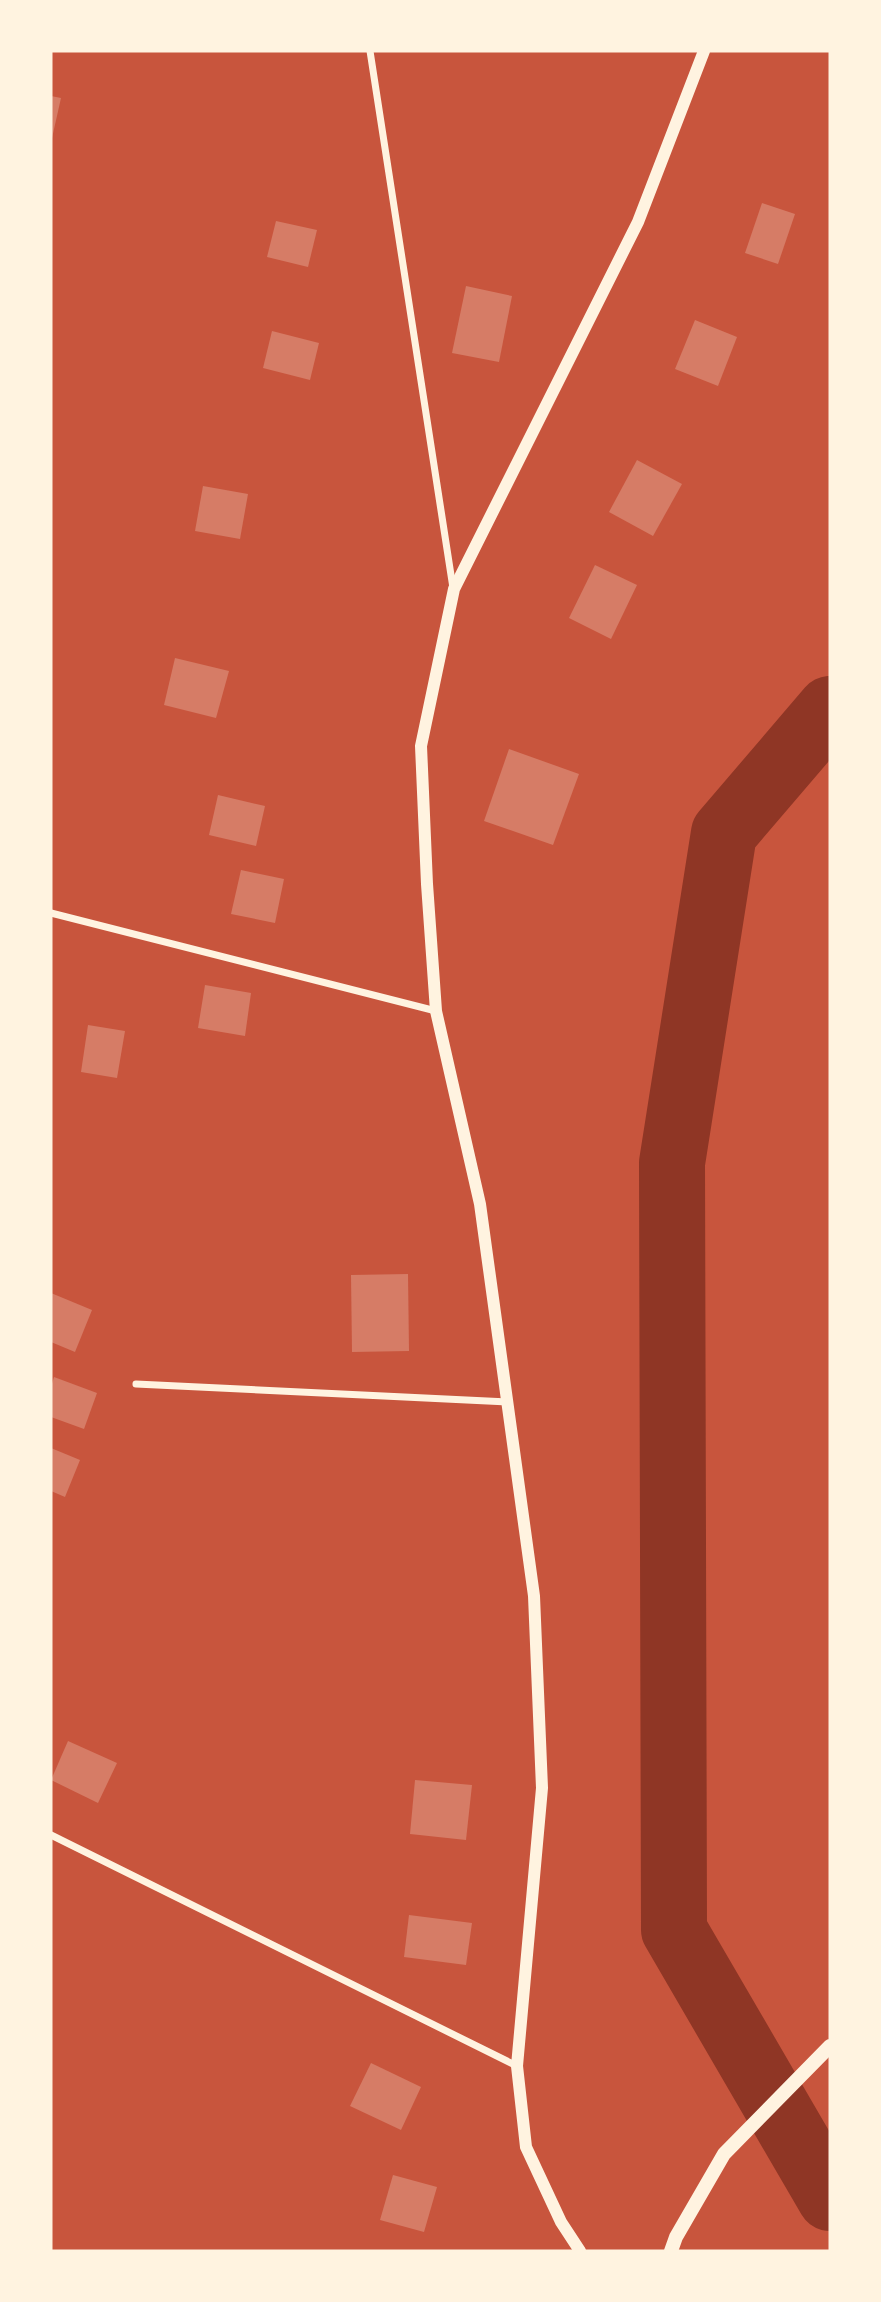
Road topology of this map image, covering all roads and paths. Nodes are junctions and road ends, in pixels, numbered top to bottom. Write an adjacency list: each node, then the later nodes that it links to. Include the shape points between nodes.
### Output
1 (370, 51): 3 (street)
2 (704, 51): 3 (street, via 638,222)
3 (454, 589): 5 (street, via 421,746)
4 (51, 913): 5 (street)
5 (436, 1011): 7 (street, via 480,1204)
6 (136, 1384): 7 (street)
7 (508, 1402): 10 (street, via 534,1596 542,1788)
8 (51, 1835): 10 (street)
9 (830, 2046): 12 (main road, via 724,2154)
10 (517, 2066): 11 (street, via 526,2147)
11 (580, 2251)
12 (671, 2251)

